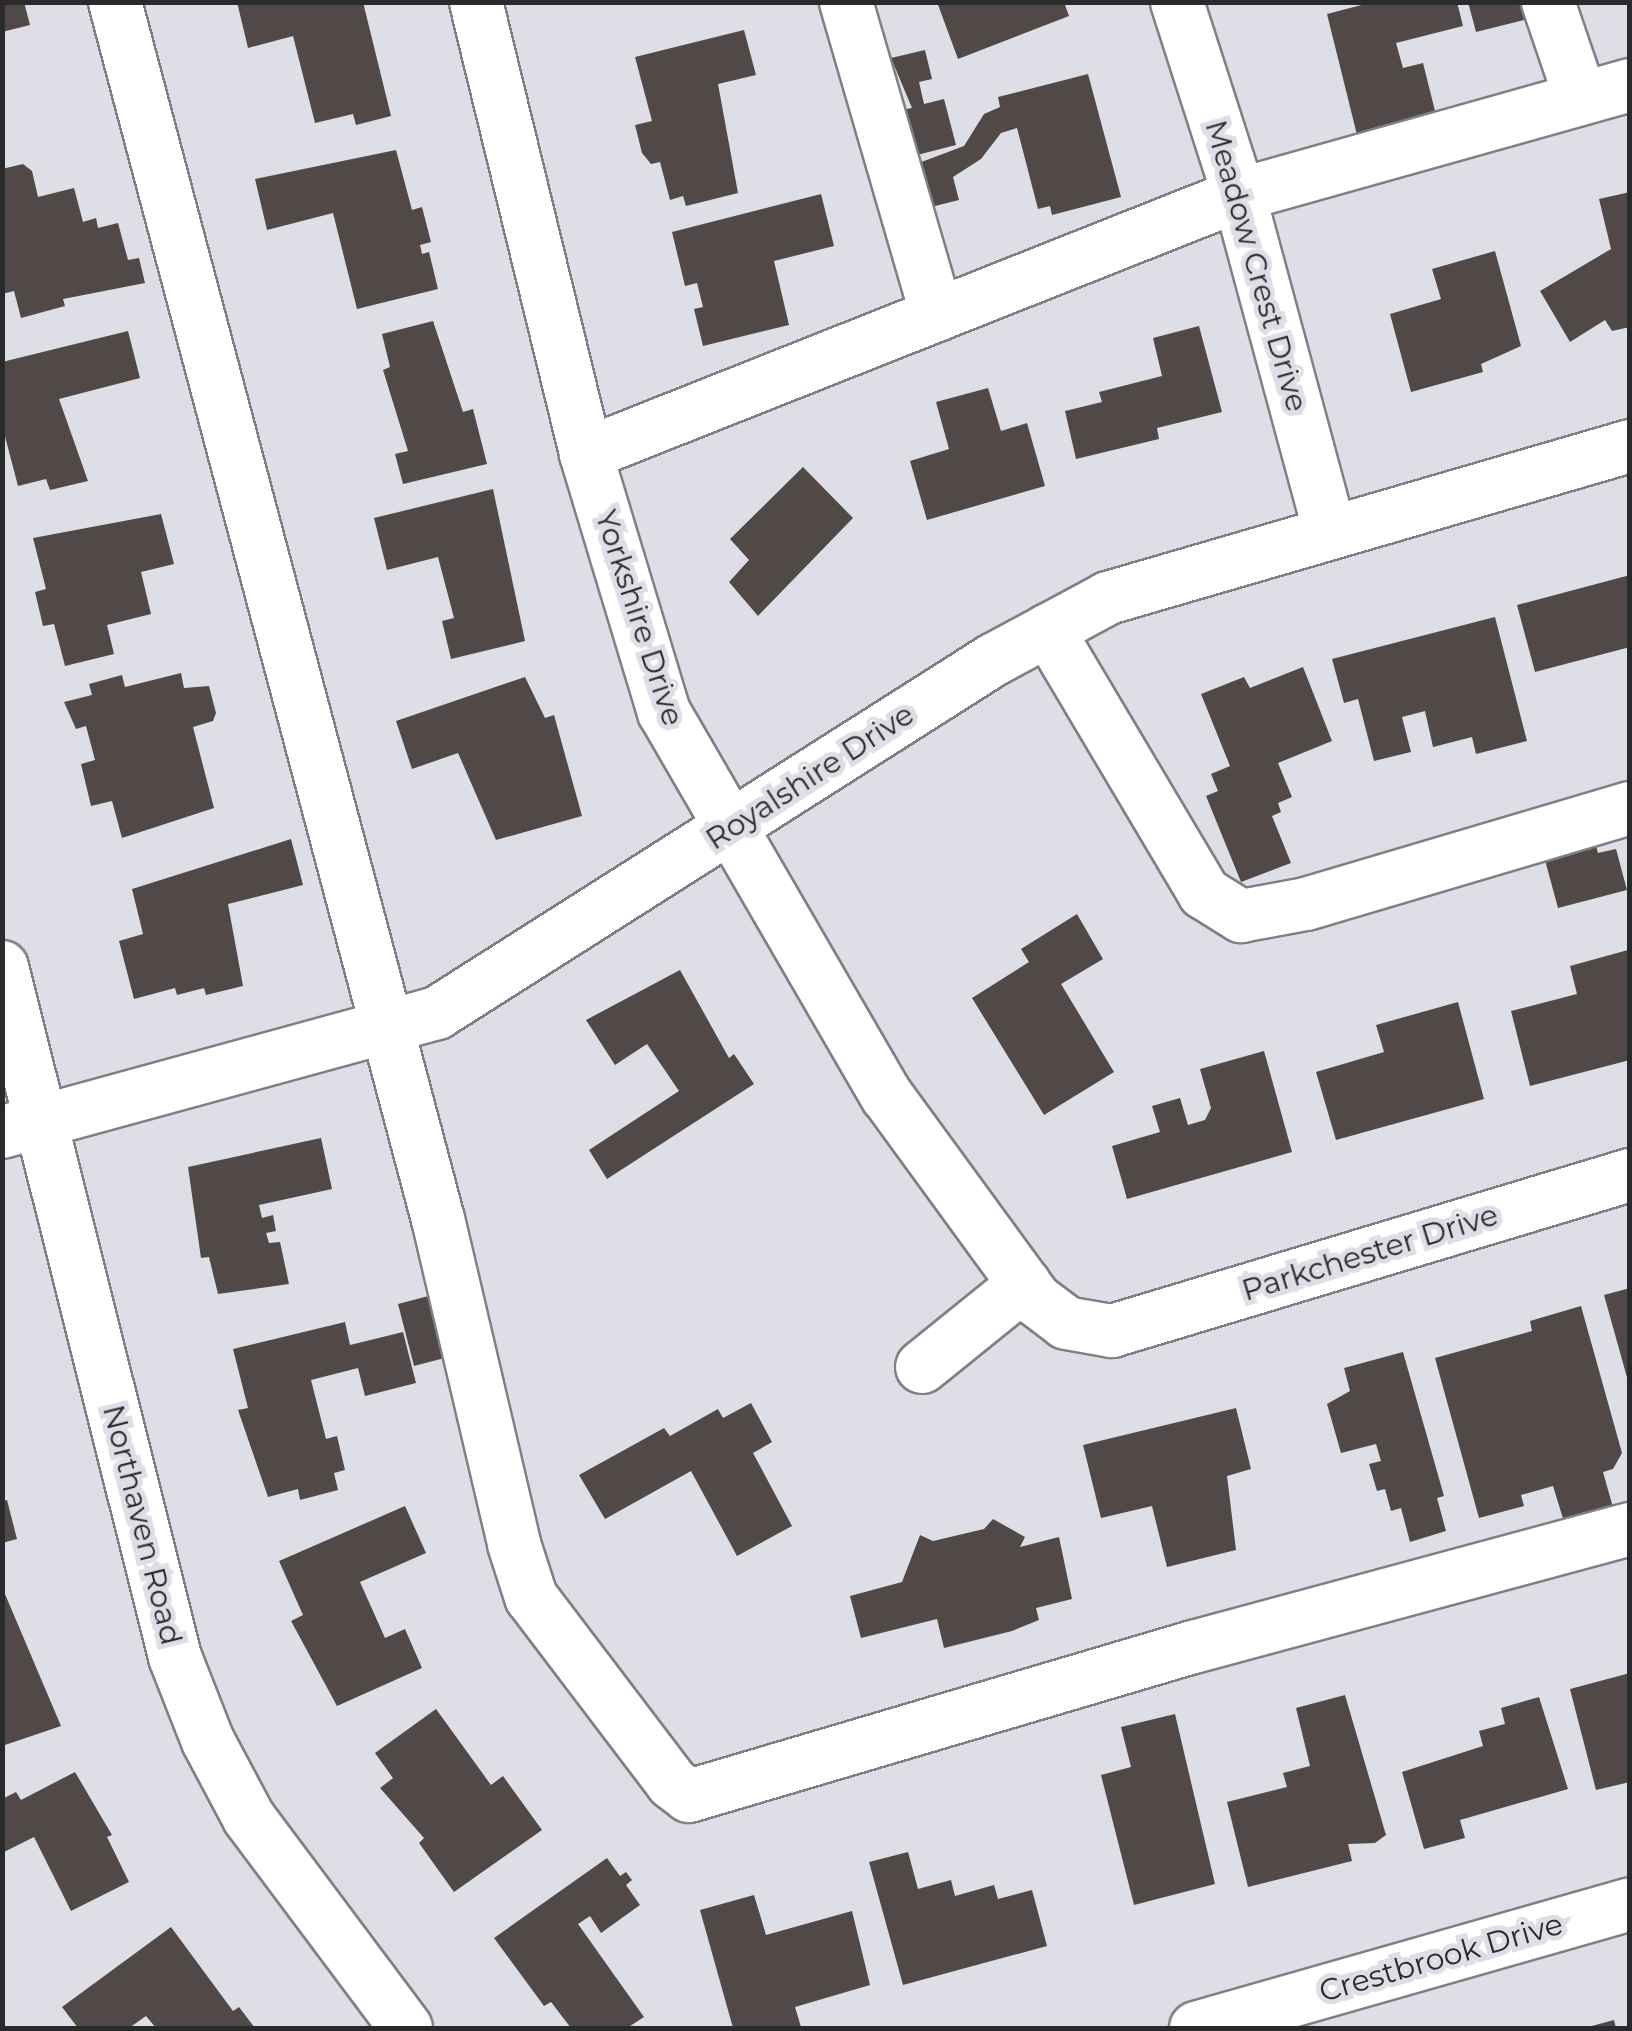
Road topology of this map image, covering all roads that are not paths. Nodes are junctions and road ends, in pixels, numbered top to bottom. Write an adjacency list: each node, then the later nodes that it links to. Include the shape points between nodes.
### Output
1 (115, 2): 16 (street)
2 (476, 2): 10 (street, Yorkshire Drive)
3 (846, 2): 8 (street)
4 (1177, 2): 7 (street, Meadow Crest Drive)
5 (1548, 2): 6 (street)
6 (1605, 92): 7 (street)
7 (1240, 195): 8 (street); 11 (street, Meadow Crest Drive)
8 (937, 315): 10 (street)
9 (1630, 446): 11 (street, Royalshire Drive)
10 (586, 454): 14 (street, Yorkshire Drive, via 664,712)
11 (1330, 532): 12 (street, Royalshire Drive, via 1158,580)
12 (1048, 630): 13 (street, via 1204,893 1241,916 1306,904); 14 (street, Royalshire Drive)
13 (1630, 808)
14 (728, 830): 16 (street, Royalshire Drive, via 437,1013); 19 (street, Yorkshire Drive, via 888,1096)
15 (2, 967): 17 (street, Northaven Road)
16 (388, 1031): 17 (street, Royalshire Drive); 22 (street, via 531,1597 672,1783 689,1796 1193,1647)
17 (22, 1126): 24 (street, Northaven Road, via 175,1657 208,1741 249,1818)
18 (1630, 1176): 20 (street, Parkchester Drive)
19 (1025, 1284): 20 (street, Yorkshire Drive, via 1066,1323); 21 (street)
20 (1112, 1331)
21 (922, 1367)
22 (1630, 1529)
23 (1630, 1904): 25 (street, Crestbrook Drive)
24 (406, 2028)
25 (1196, 2028)

